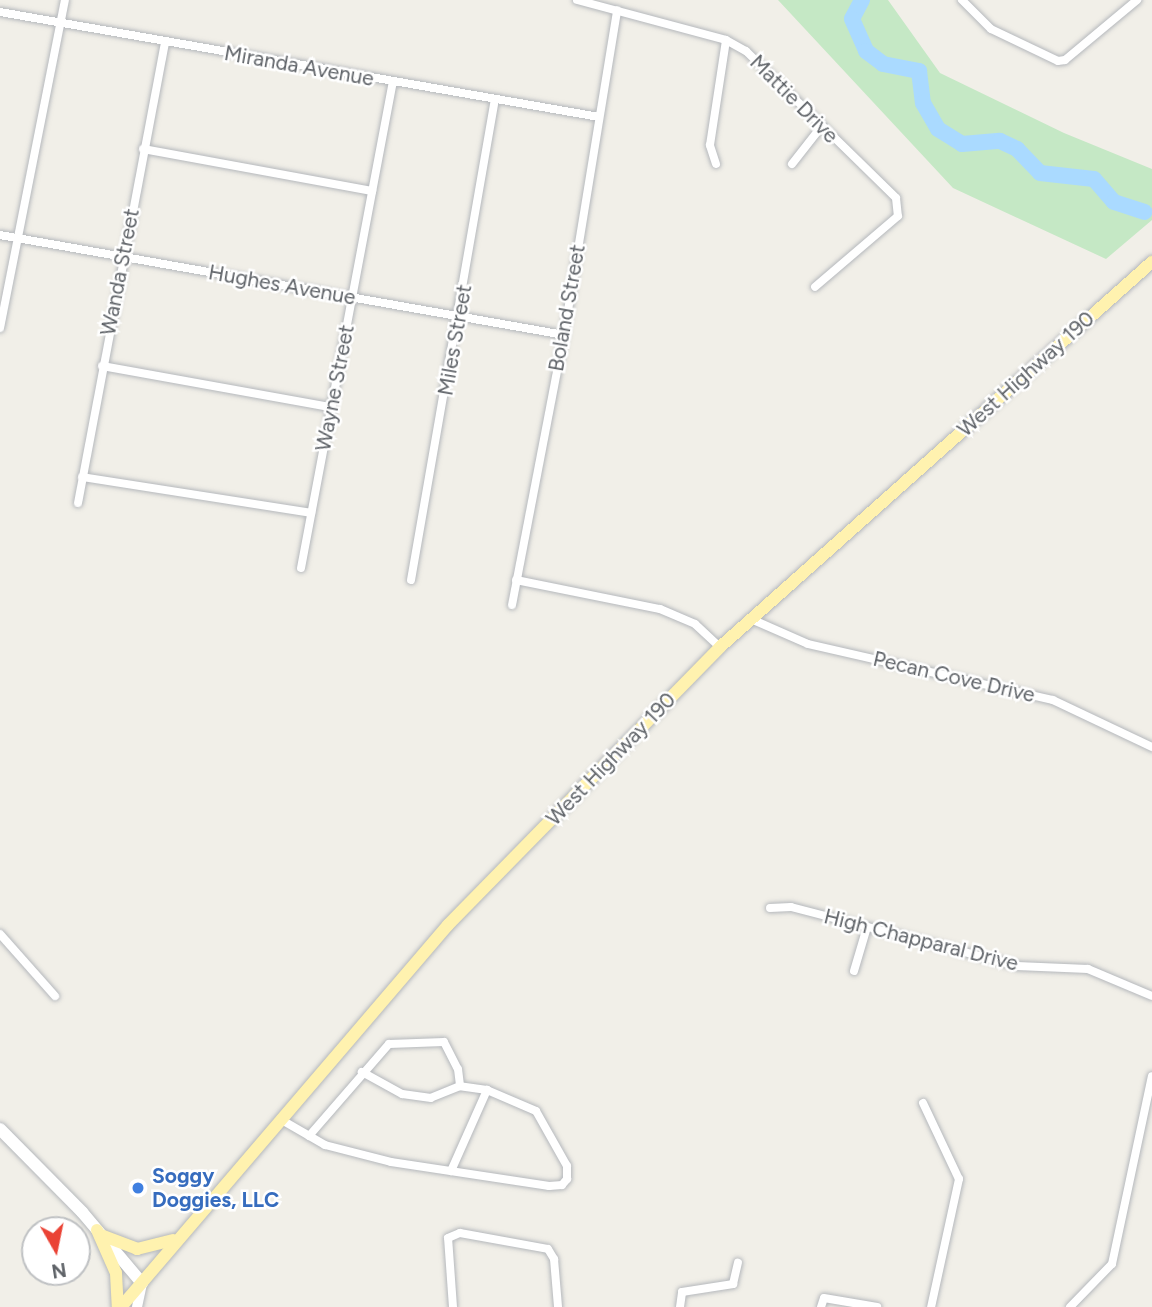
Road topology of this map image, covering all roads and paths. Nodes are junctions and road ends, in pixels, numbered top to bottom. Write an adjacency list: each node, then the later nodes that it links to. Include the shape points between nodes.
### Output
1 (65, 0): 7 (street)
2 (577, 0): 5 (street, Mattie Drive)
3 (962, 0): 4 (street, via 991,29 1058,61)
4 (1138, 0)
5 (617, 10): 8 (street, Mattie Drive); 12 (street, Boland Street)
6 (0, 12): 7 (street, Miranda Avenue)
7 (57, 23): 9 (street, Miranda Avenue); 19 (street)
8 (726, 40): 13 (street, Mattie Drive, via 746,51); 15 (street, via 710,145)
9 (165, 42): 10 (street, Miranda Avenue); 14 (street, Wanda Street)
10 (393, 83): 11 (street, Miranda Avenue); 17 (street, Wayne Street)
11 (495, 100): 12 (street, Miranda Avenue); 24 (street, Miles Street)
12 (598, 117): 26 (street, Boland Street)
13 (821, 127): 16 (street); 22 (street, Mattie Drive, via 896,198 898,216)
14 (143, 149): 17 (street); 20 (street, Wanda Street)
15 (716, 164)
16 (792, 164)
17 (372, 191): 23 (street, Wayne Street)
18 (0, 235): 19 (street, Hughes Avenue)
19 (17, 237): 20 (street, Hughes Avenue); 25 (street)
20 (123, 256): 23 (street, Hughes Avenue); 27 (street, Wanda Street)
21 (1152, 262): 36 (main road, West Highway 190)
22 (815, 288)
23 (352, 298): 24 (street, Hughes Avenue); 28 (street, Wayne Street)
24 (460, 318): 26 (street, Hughes Avenue); 33 (street, Miles Street)
25 (0, 328)
26 (564, 335): 34 (street, Boland Street)
27 (102, 366): 28 (street); 29 (street, Wanda Street)
28 (331, 407): 31 (street, Wayne Street)
29 (82, 477): 30 (street, Wanda Street); 31 (street)
30 (78, 503)
31 (311, 513): 32 (street, Wayne Street)
32 (301, 568)
33 (411, 580)
34 (516, 580): 35 (street, Boland Street); 37 (street, via 660,609 695,624)
35 (512, 606)
36 (751, 619): 37 (main road, West Highway 190); 38 (street, Pecan Cove Drive, via 808,644 1053,700)
37 (720, 647): 50 (main road, West Highway 190, via 448,925)
38 (1152, 747)
39 (770, 908): 40 (street, High Chapparal Drive, via 791,907)
40 (867, 927): 42 (street); 44 (street, High Chapparal Drive, via 1017,966 1088,969)
41 (0, 934): 43 (street)
42 (854, 971)
43 (55, 996)
44 (1152, 996)
45 (362, 1072): 47 (street, via 402,1094 430,1098); 47 (street, via 389,1044 431,1040 444,1042 451,1051); 52 (street)
46 (1152, 1076): 66 (street, via 1112,1264)
47 (460, 1086): 48 (street)
48 (487, 1090): 53 (street); 53 (street, via 536,1111 567,1166 567,1179 562,1185 549,1186)
49 (923, 1103): 65 (street, via 959,1179)
50 (280, 1119): 52 (street); 55 (main road, West Highway 190)
51 (0, 1129): 54 (main road)
52 (309, 1136): 53 (street, via 325,1145 391,1162)
53 (451, 1171)
54 (99, 1232): 55 (main road, via 137,1249); 57 (main road); 59 (main road, via 116,1273)
55 (177, 1239): 57 (main road, West Highway 190)
56 (738, 1263): 63 (street, via 733,1284 682,1292)
57 (142, 1283): 59 (main road, West Highway 190); 60 (street)
58 (822, 1303): 64 (street)
59 (119, 1307)
60 (137, 1307)
61 (453, 1307): 62 (street, via 448,1238 460,1233 548,1249 554,1259)
62 (558, 1307)
63 (680, 1307)
64 (877, 1307)
65 (931, 1307)
66 (1070, 1307)

